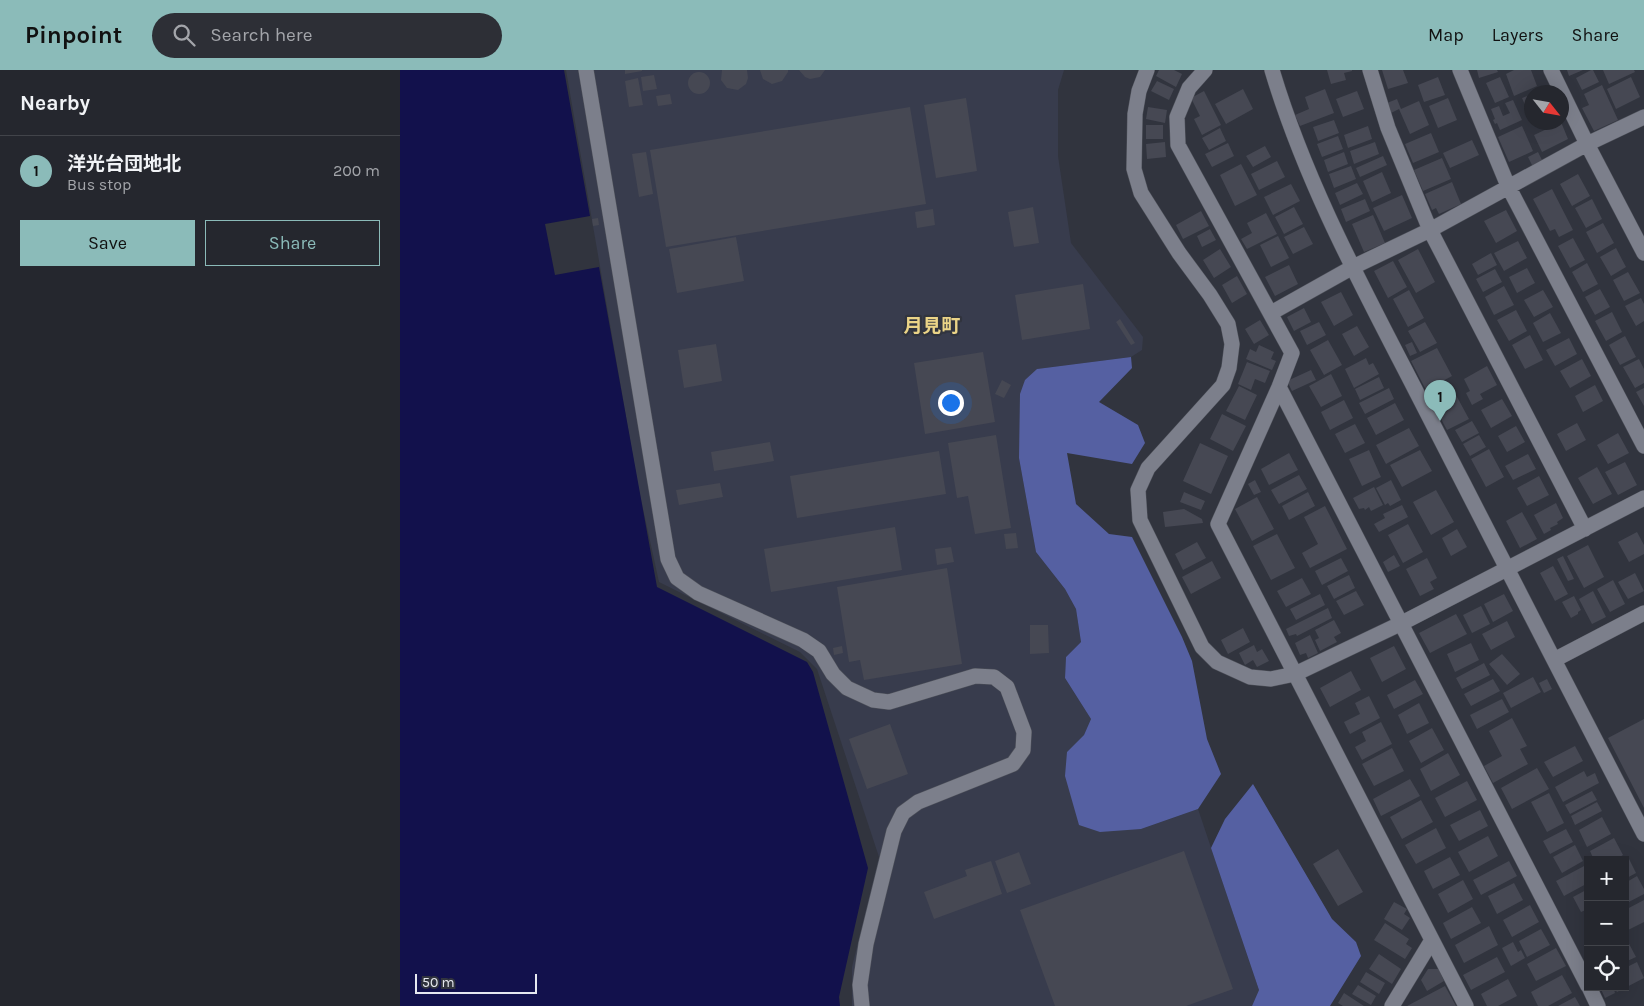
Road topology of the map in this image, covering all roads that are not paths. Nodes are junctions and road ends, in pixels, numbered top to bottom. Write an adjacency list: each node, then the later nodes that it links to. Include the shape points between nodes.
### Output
1 (586, 70): 28 (street, via 668,560 677,578 698,593 803,640 819,651 833,674 847,688 873,700 889,702 975,676 994,677 1007,688 1024,732 1023,750 1014,764 918,802 903,813 894,831 866,944 860,985)
2 (1147, 70): 23 (street, via 1135,114 1134,169 1141,193 1228,324 1232,344 1223,385 1148,468 1138,490 1140,520 1202,647 1217,662 1250,677 1271,679)
3 (1205, 70): 14 (street, via 1189,88 1177,117 1178,145)
4 (1272, 70): 13 (street, via 1307,171)
5 (1370, 70): 11 (street, via 1388,128)
6 (1460, 70): 10 (street)
7 (1551, 70): 9 (street)
8 (1644, 117): 9 (street)
9 (1587, 144): 10 (street); 12 (street)
10 (1508, 186): 11 (street); 16 (street)
11 (1430, 230): 13 (street); 18 (street)
12 (1644, 253)
13 (1353, 267): 14 (street); 19 (street)
14 (1271, 313): 15 (street, via 1292,352)
15 (1279, 387): 21 (street); 23 (street, via 1218,524)
16 (1644, 446)
17 (1644, 498): 18 (street)
18 (1585, 529): 19 (street)
19 (1506, 569): 21 (street); 22 (street)
20 (1644, 613): 22 (street)
21 (1402, 623): 23 (street); 26 (street)
22 (1554, 660): 24 (street)
23 (1294, 674): 25 (street)
24 (1644, 834)
25 (1432, 940): 29 (street); 30 (street)
26 (1584, 978)
27 (1590, 991): 31 (street)
28 (862, 1006)
29 (1392, 1006)
30 (1466, 1006)
31 (1598, 1006)

